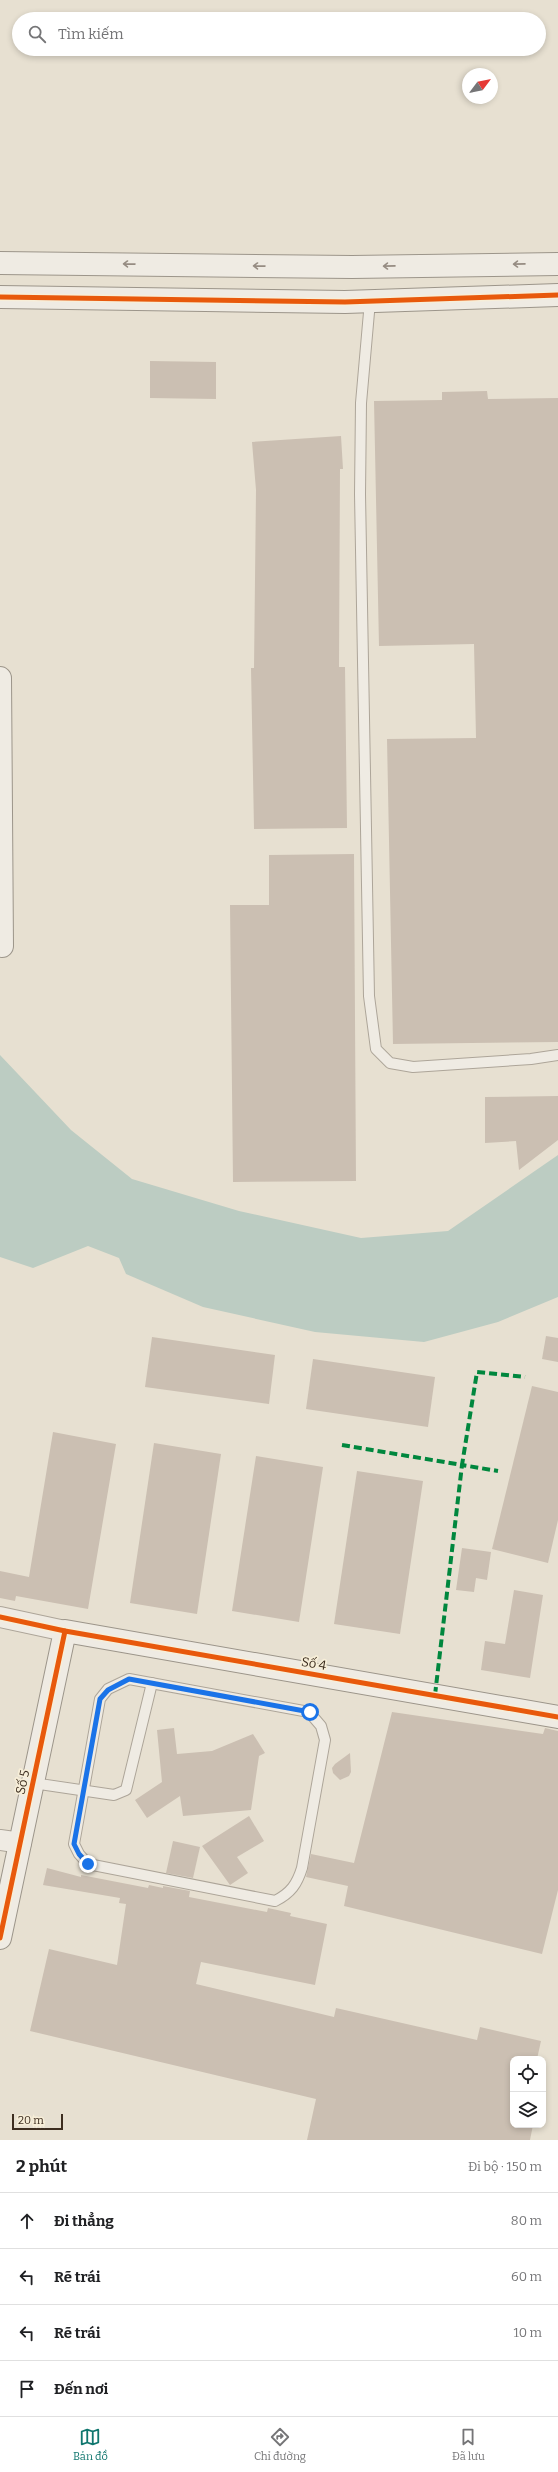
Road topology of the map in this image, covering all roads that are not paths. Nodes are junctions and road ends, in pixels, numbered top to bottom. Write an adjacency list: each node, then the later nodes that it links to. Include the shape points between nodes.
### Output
1 (0, 263): 2 (street, one-way to 1, via 352,267)
2 (558, 264)
3 (558, 295): 5 (street)
4 (0, 297): 5 (street)
5 (370, 301): 8 (lane, via 361,404 360,494 369,996 376,1049 390,1063 413,1066)
6 (0, 678): 7 (street)
7 (2, 946)
8 (558, 1055)
9 (0, 1617): 10 (street)
10 (66, 1631): 12 (street, Số 4); 13 (street, Số 5)
11 (152, 1683): 14 (lane, via 126,1790 114,1796); 14 (lane, via 123,1680 100,1699); 14 (lane, via 310,1712 321,1726 325,1740 297,1883 286,1895 275,1901 88,1864 74,1844)
12 (558, 1716)
13 (33, 1783): 14 (lane); 15 (street, Số 5)
14 (84, 1792)
15 (10, 1841): 16 (street, Số 5)
16 (0, 1938)

